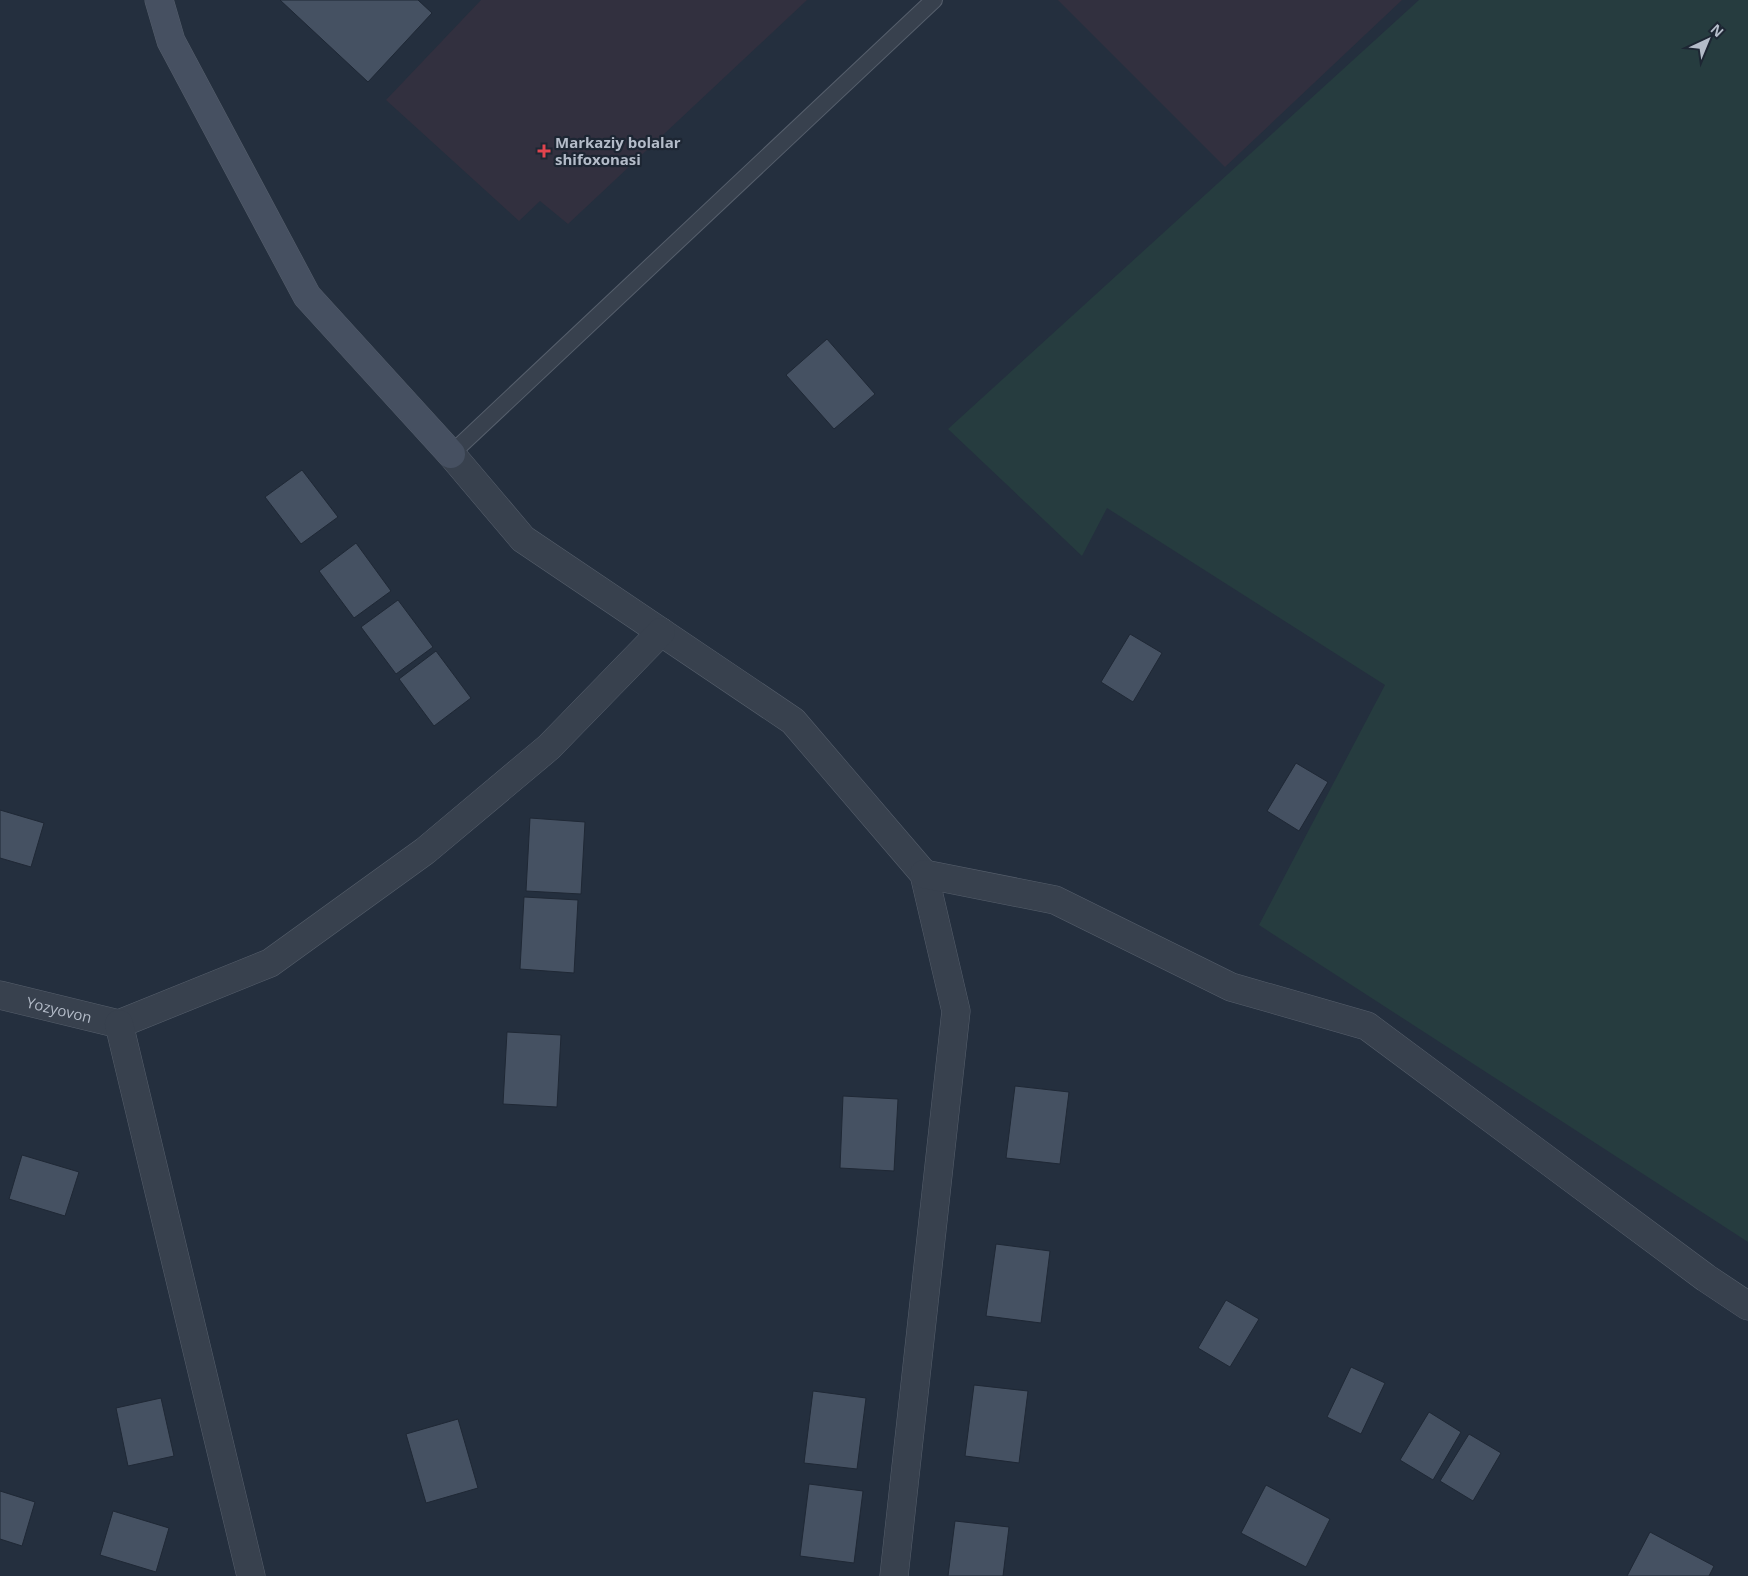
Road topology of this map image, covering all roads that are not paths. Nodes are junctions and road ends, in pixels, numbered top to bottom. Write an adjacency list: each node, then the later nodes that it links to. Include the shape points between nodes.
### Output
1 (159, 0): 3 (street, via 171,41 307,296)
2 (934, 0): 3 (lane)
3 (451, 454): 4 (street, via 523,538)
4 (661, 632): 5 (street, via 794,721); 7 (street, via 549,747 425,852 270,963)
5 (924, 874): 8 (street, via 1055,900 1231,987 1367,1026); 10 (street, via 956,1010)
6 (0, 995): 7 (street, Yozyovon)
7 (120, 1024): 9 (street)
8 (1748, 1306)
9 (251, 1576)
10 (894, 1576)

